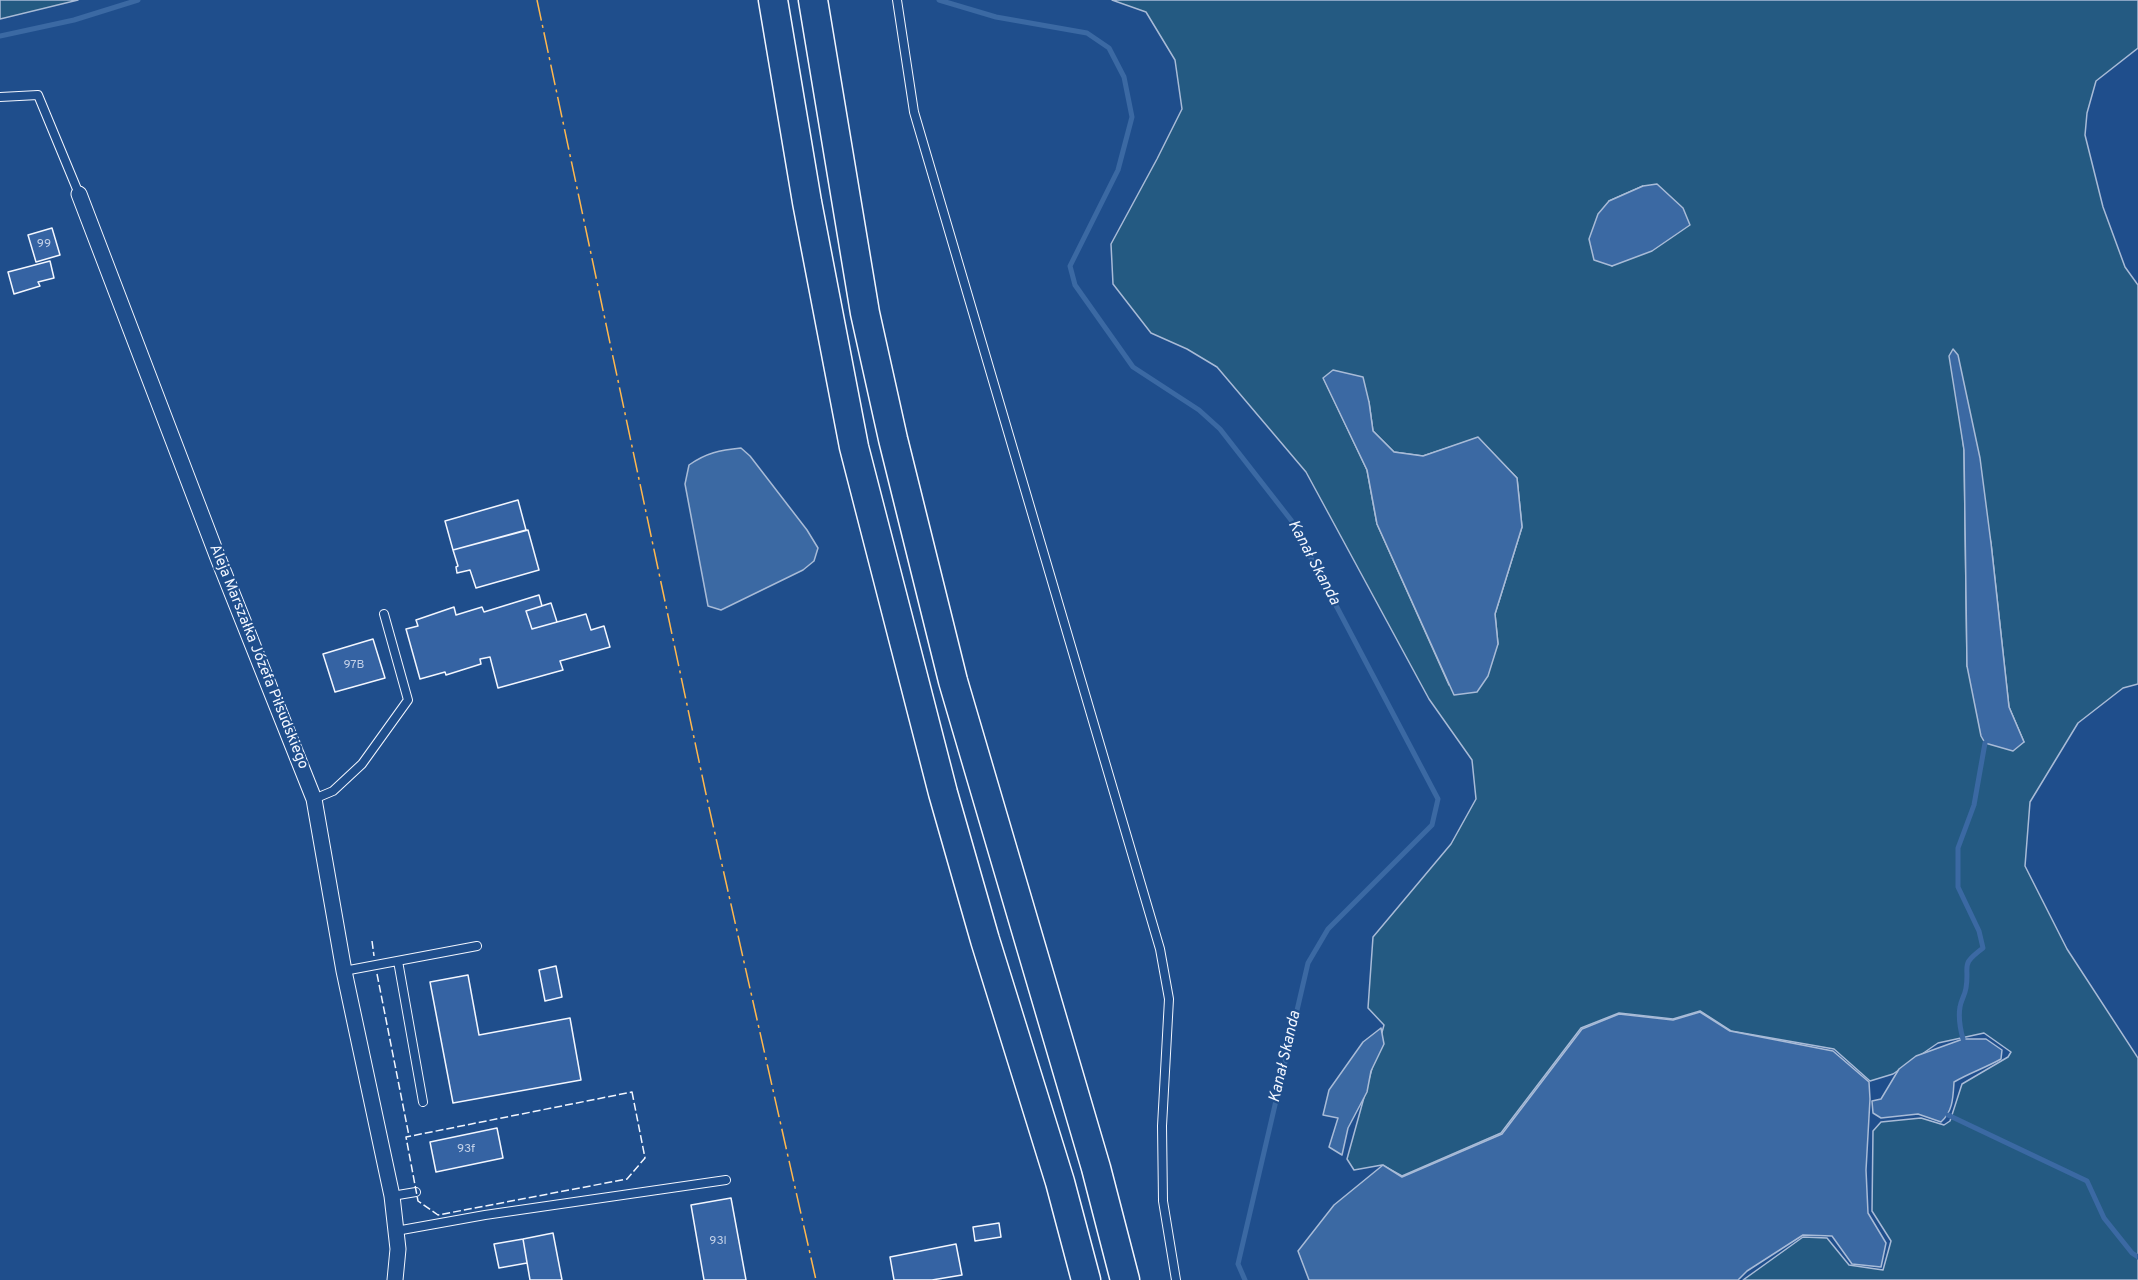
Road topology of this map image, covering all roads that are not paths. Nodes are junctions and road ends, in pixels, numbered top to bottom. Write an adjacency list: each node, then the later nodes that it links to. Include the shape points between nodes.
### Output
1 (773, 0): 17 (highway, via 854,447 943,793)
2 (813, 0): 18 (highway, via 865,313 892,439 953,681 1096,1168)
3 (897, 0): 19 (lane, via 914,112 1160,949 1169,999 1162,1126 1163,1202)
4 (0, 97): 5 (lane, Aleja Marszałka Józefa Piłsudskiego, via 38,95)
5 (79, 194): 7 (street, Aleja Marszałka Józefa Piłsudskiego)
6 (384, 614): 7 (lane, via 408,700 362,764 333,791)
7 (314, 799): 10 (street, Aleja Marszałka Józefa Piłsudskiego)
8 (477, 946): 9 (lane)
9 (398, 961): 10 (lane); 11 (lane)
10 (344, 971): 14 (street, Aleja Marszałka Józefa Piłsudskiego)
11 (423, 1102)
12 (726, 1180): 15 (lane)
13 (416, 1192): 14 (lane)
14 (392, 1196): 15 (street, Aleja Marszałka Józefa Piłsudskiego)
15 (396, 1231): 16 (street, Aleja Marszałka Józefa Piłsudskiego)
16 (395, 1280)
17 (1086, 1280)
18 (1125, 1280)
19 (1176, 1280)

